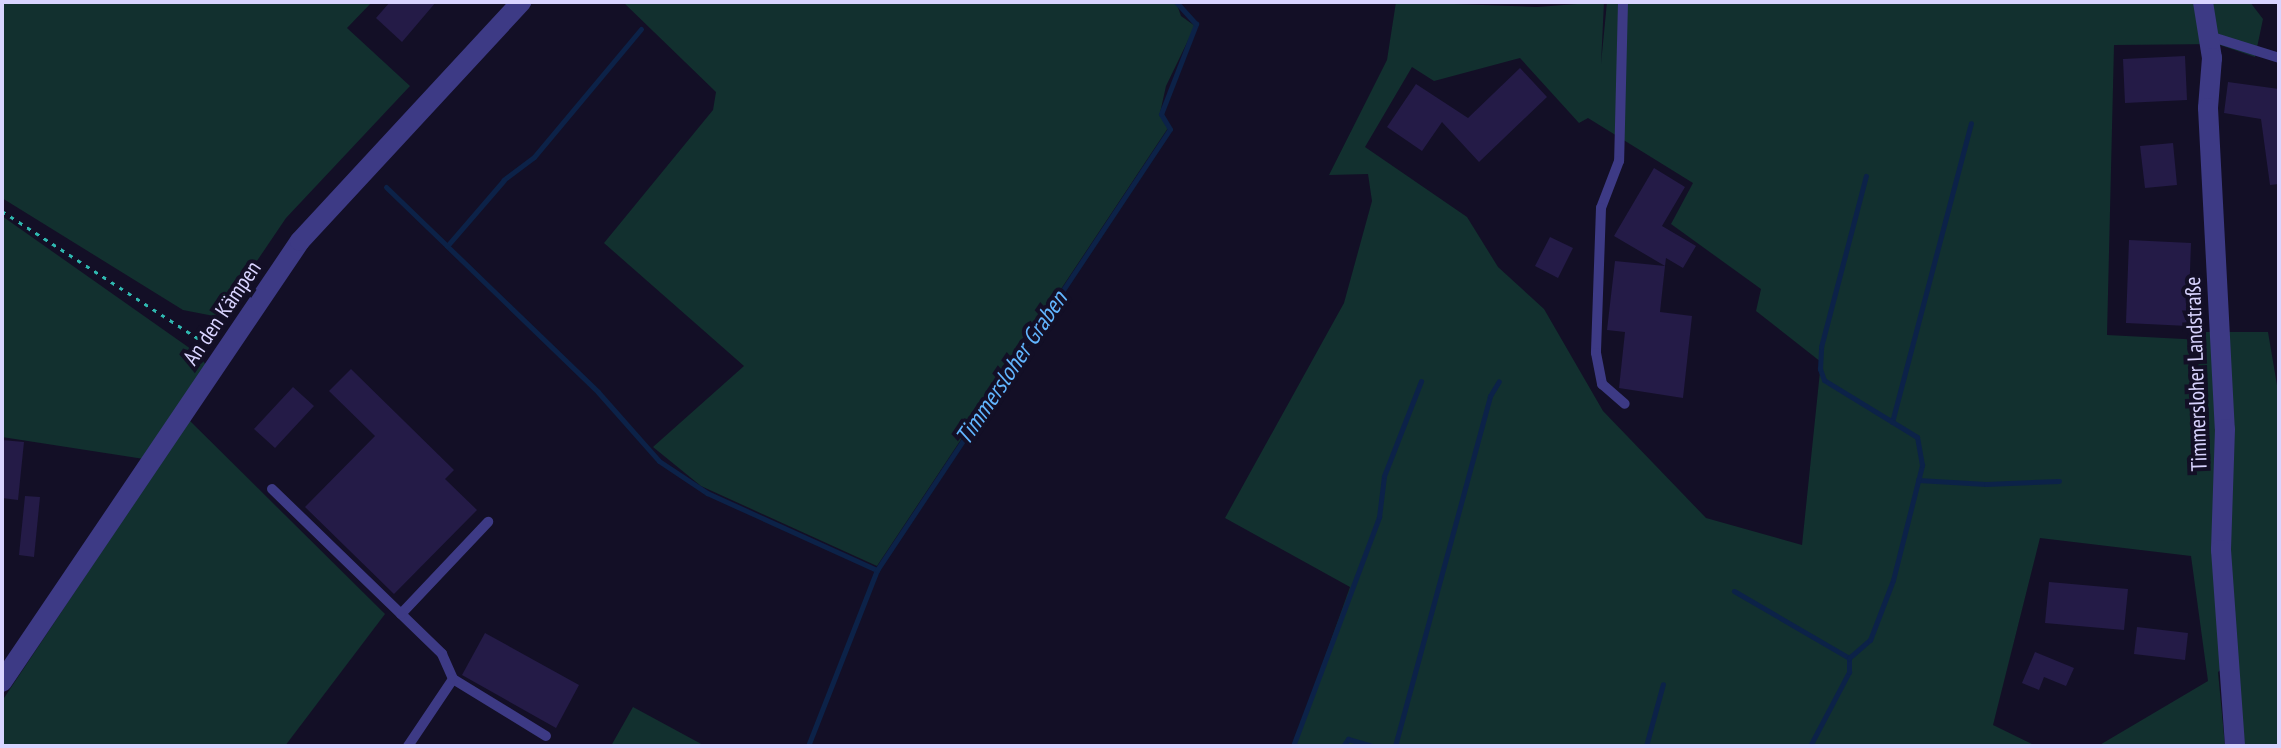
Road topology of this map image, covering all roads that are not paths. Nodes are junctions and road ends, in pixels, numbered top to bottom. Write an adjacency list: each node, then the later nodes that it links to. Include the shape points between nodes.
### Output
1 (521, 2): 11 (street, An den Kämpen, via 300,241)
2 (1623, 2): 6 (lane, via 1619,161 1601,208 1596,353 1602,384)
3 (2203, 2): 4 (street, Timmersloher Landstraße)
4 (2209, 36): 5 (lane); 14 (street, Timmersloher Landstraße, via 2225,429 2221,550)
5 (2279, 58)
6 (1625, 404)
7 (272, 489): 9 (lane)
8 (488, 522): 9 (lane)
9 (401, 614): 10 (lane, via 442,654)
10 (453, 679): 12 (lane); 13 (lane)
11 (2, 682)
12 (546, 736)
13 (408, 746)
14 (2235, 746)

